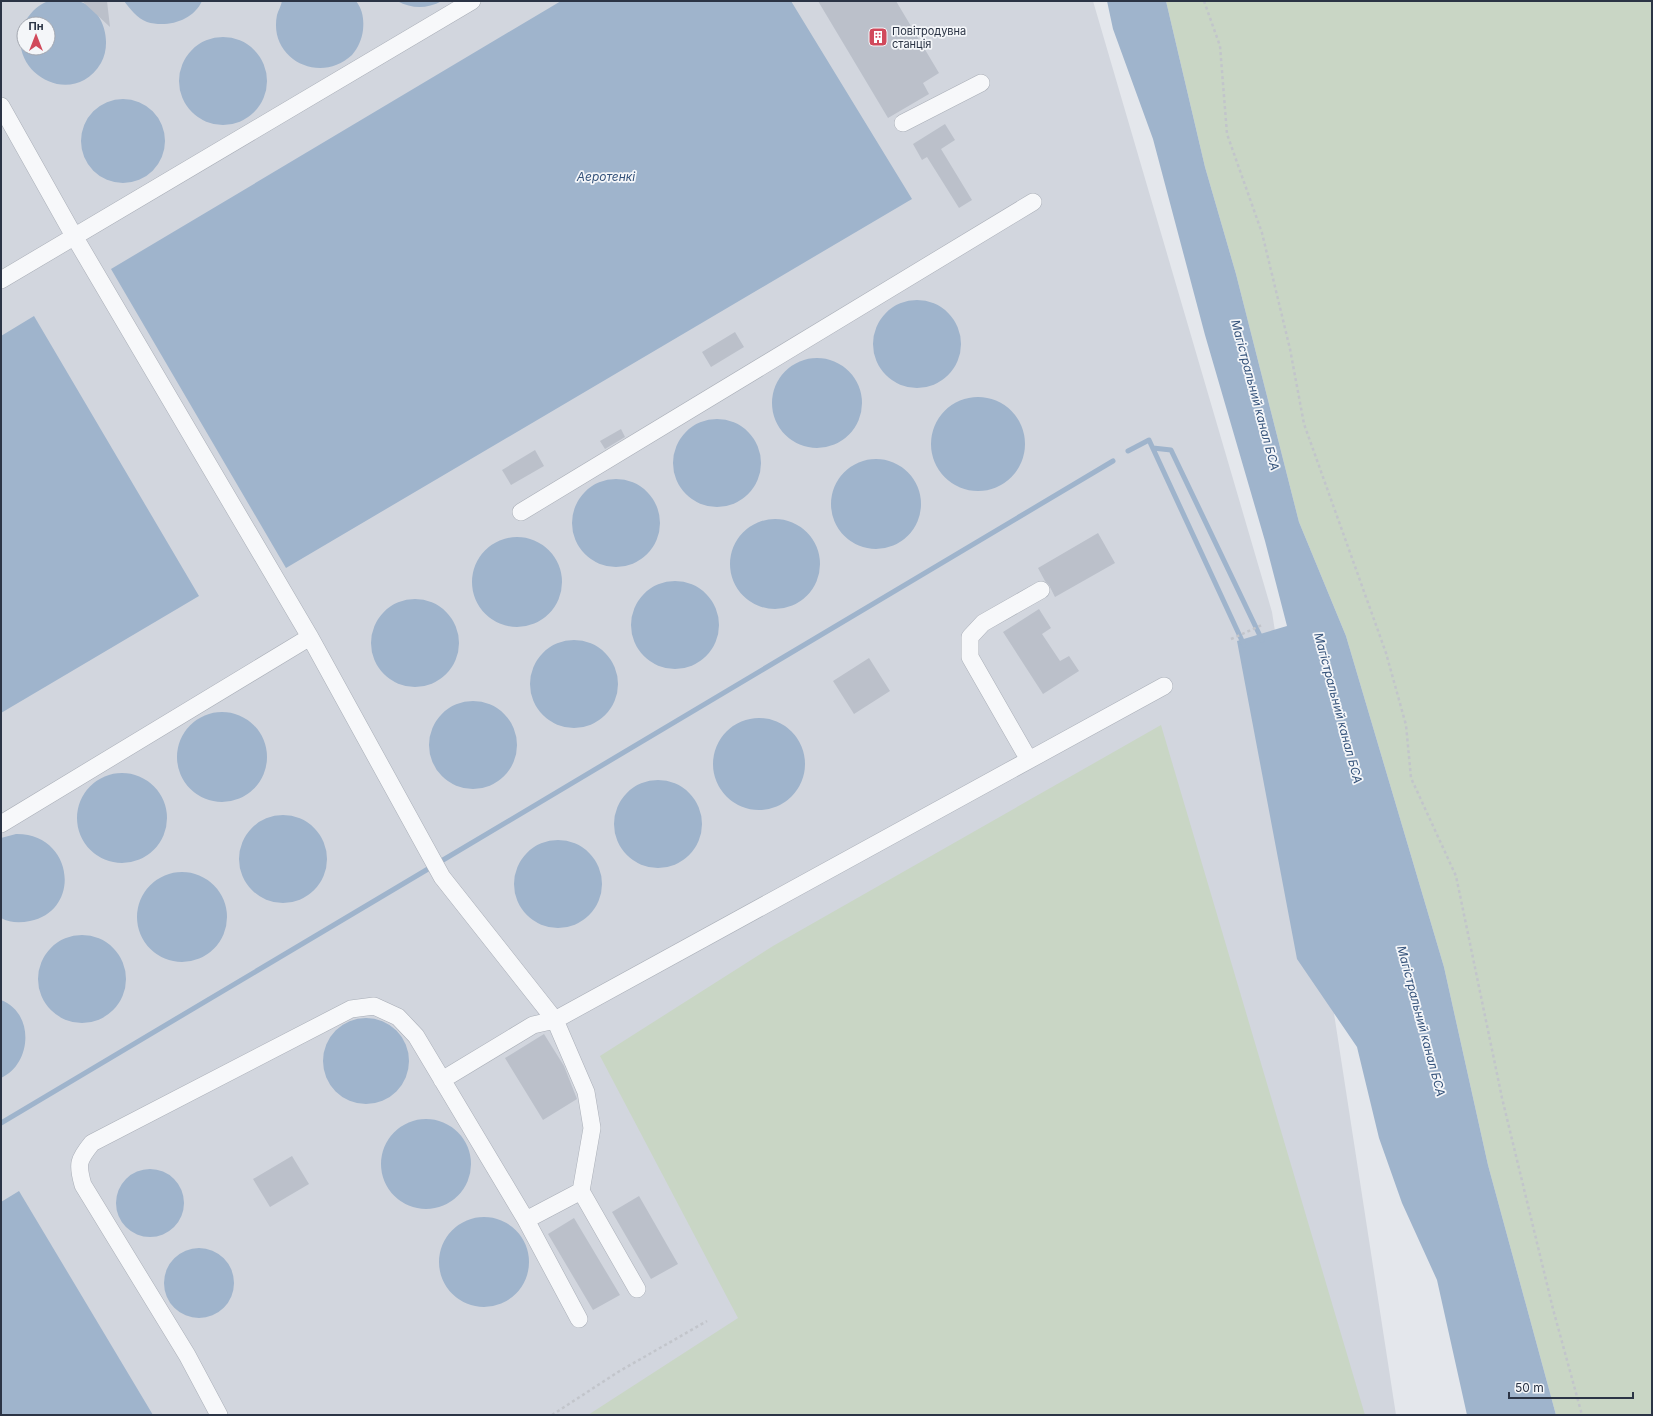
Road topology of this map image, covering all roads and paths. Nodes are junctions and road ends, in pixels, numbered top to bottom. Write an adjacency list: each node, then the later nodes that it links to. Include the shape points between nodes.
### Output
1 (472, 1): 7 (lane)
2 (1204, 1): 26 (path, via 1220,46 1227,134 1262,233 1290,349 1304,424 1386,653 1406,725 1411,778 1456,876 1502,1098 1553,1309)
3 (981, 83): 5 (lane)
4 (1, 106): 7 (lane)
5 (903, 124)
6 (1033, 202): 9 (lane)
7 (74, 236): 8 (lane); 12 (lane)
8 (1, 280)
9 (521, 512)
10 (1041, 590): 15 (lane, via 983,623 970,637 970,657)
11 (1262, 625): 13 (path)
12 (310, 637): 16 (lane); 17 (lane, via 442,877)
13 (1231, 639)
14 (1164, 686): 15 (lane)
15 (1029, 760): 17 (lane)
16 (1, 824)
17 (555, 1020): 18 (lane, via 533,1025); 19 (lane, via 586,1092 592,1128)
18 (442, 1080): 20 (lane); 24 (lane, via 416,1036 398,1016 374,1006 351,1009 92,1143 81,1156 79,1170 83,1185 187,1355)
19 (581, 1191): 20 (lane); 21 (lane)
20 (526, 1220): 22 (lane)
21 (637, 1289)
22 (579, 1318)
23 (707, 1321): 25 (path, via 618,1372)
24 (219, 1415)
25 (552, 1415)
26 (1582, 1415)

